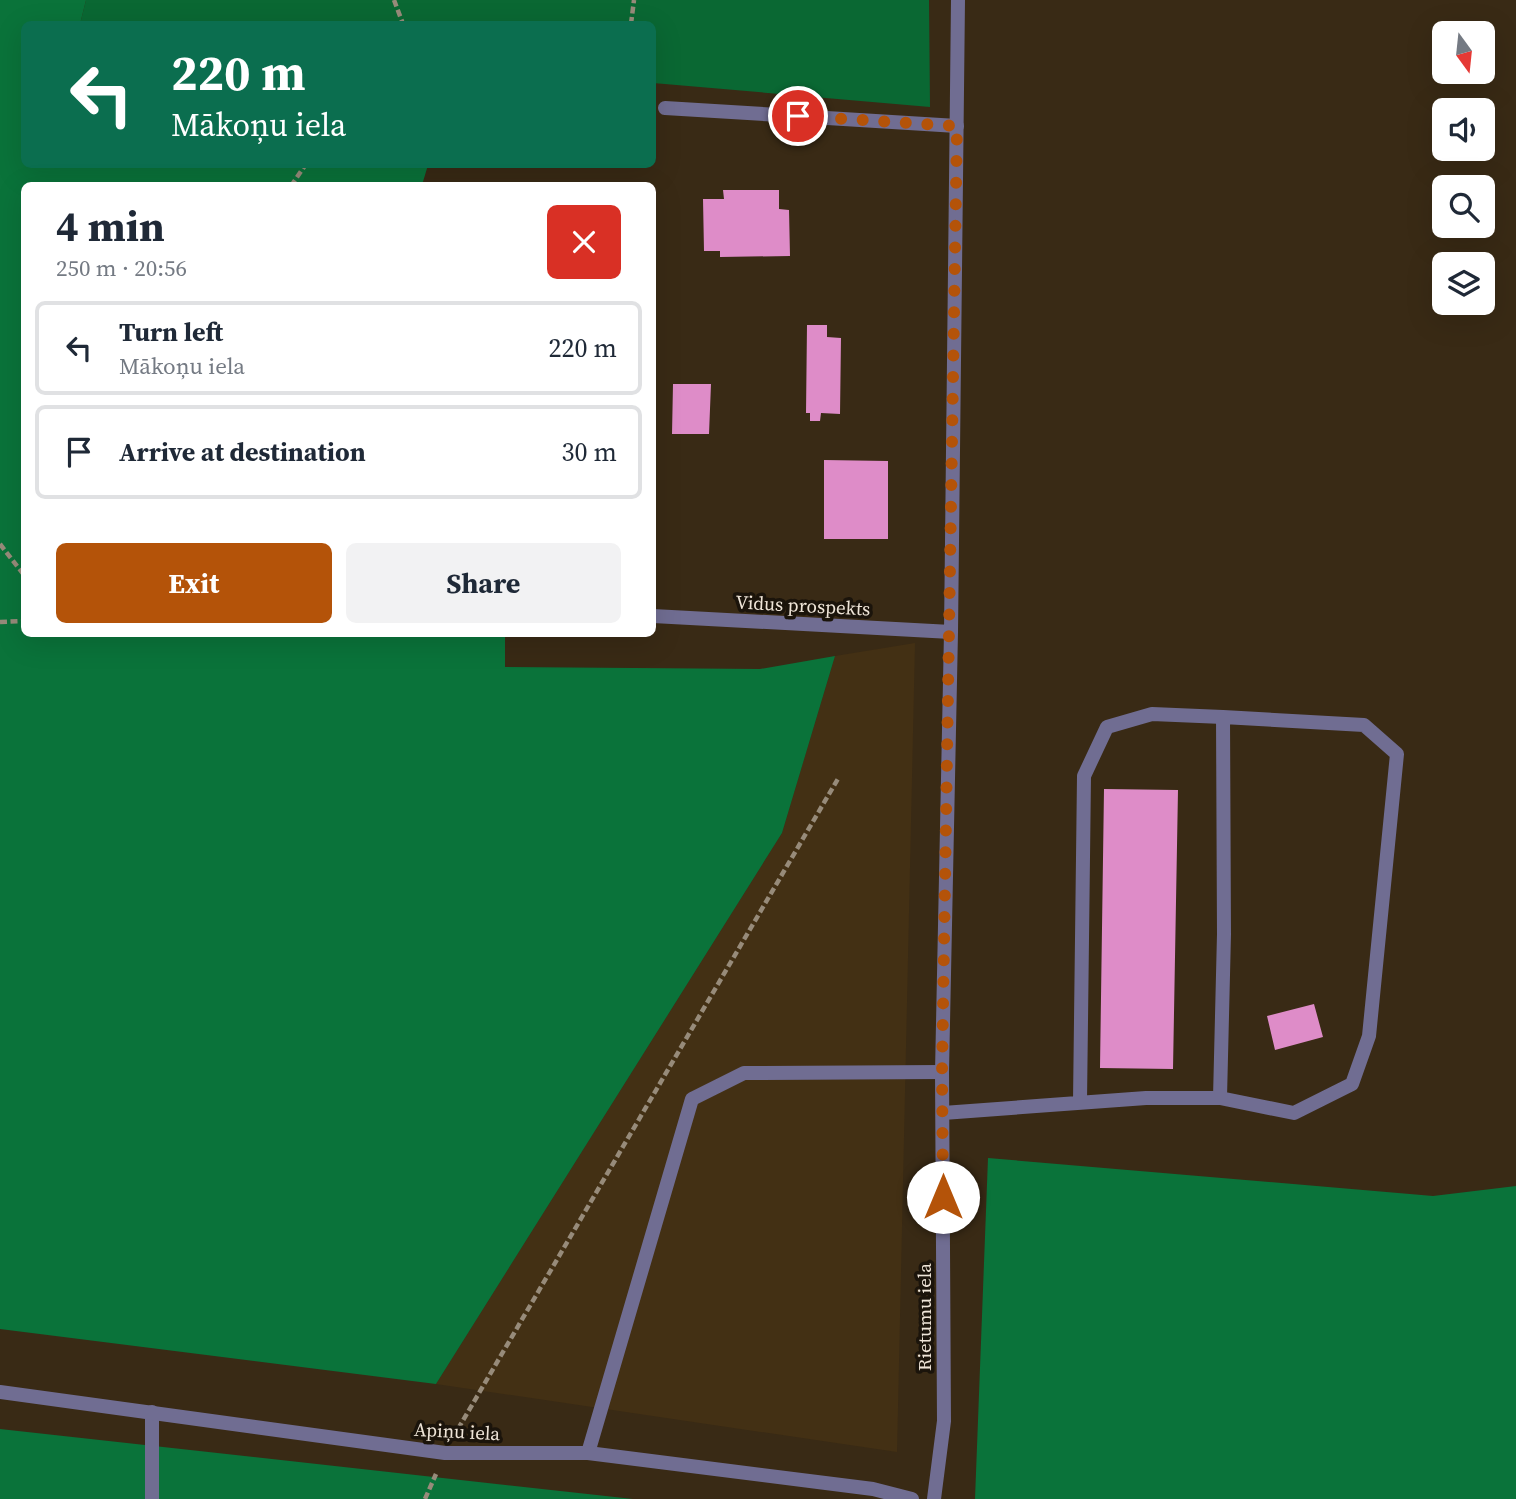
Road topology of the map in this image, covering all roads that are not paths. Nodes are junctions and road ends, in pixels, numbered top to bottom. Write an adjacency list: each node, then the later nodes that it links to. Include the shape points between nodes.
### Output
1 (958, 0): 3 (street, Rietumu iela)
2 (665, 108): 3 (street)
3 (957, 126): 5 (street, Rietumu iela)
4 (656, 617): 5 (street, Vidus prospekts)
5 (951, 632): 7 (street, Rietumu iela)
6 (1223, 717): 8 (street); 8 (street, via 1364,725 1397,754 1368,1036 1352,1084 1294,1113); 9 (street, via 1152,714 1107,727 1084,776)
7 (942, 1072): 10 (street, Rietumu iela); 13 (street, via 744,1073 692,1098)
8 (1220, 1098): 9 (street)
9 (1080, 1102): 10 (street)
10 (943, 1113): 16 (street, Rietumu iela, via 944,1421)
11 (0, 1392): 12 (street, Apiņu iela)
12 (152, 1412): 13 (street, Apiņu iela, via 444,1453); 14 (street)
13 (588, 1453): 15 (street, Apiņu iela, via 873,1489)
14 (152, 1499)
15 (912, 1499)
16 (934, 1499)

